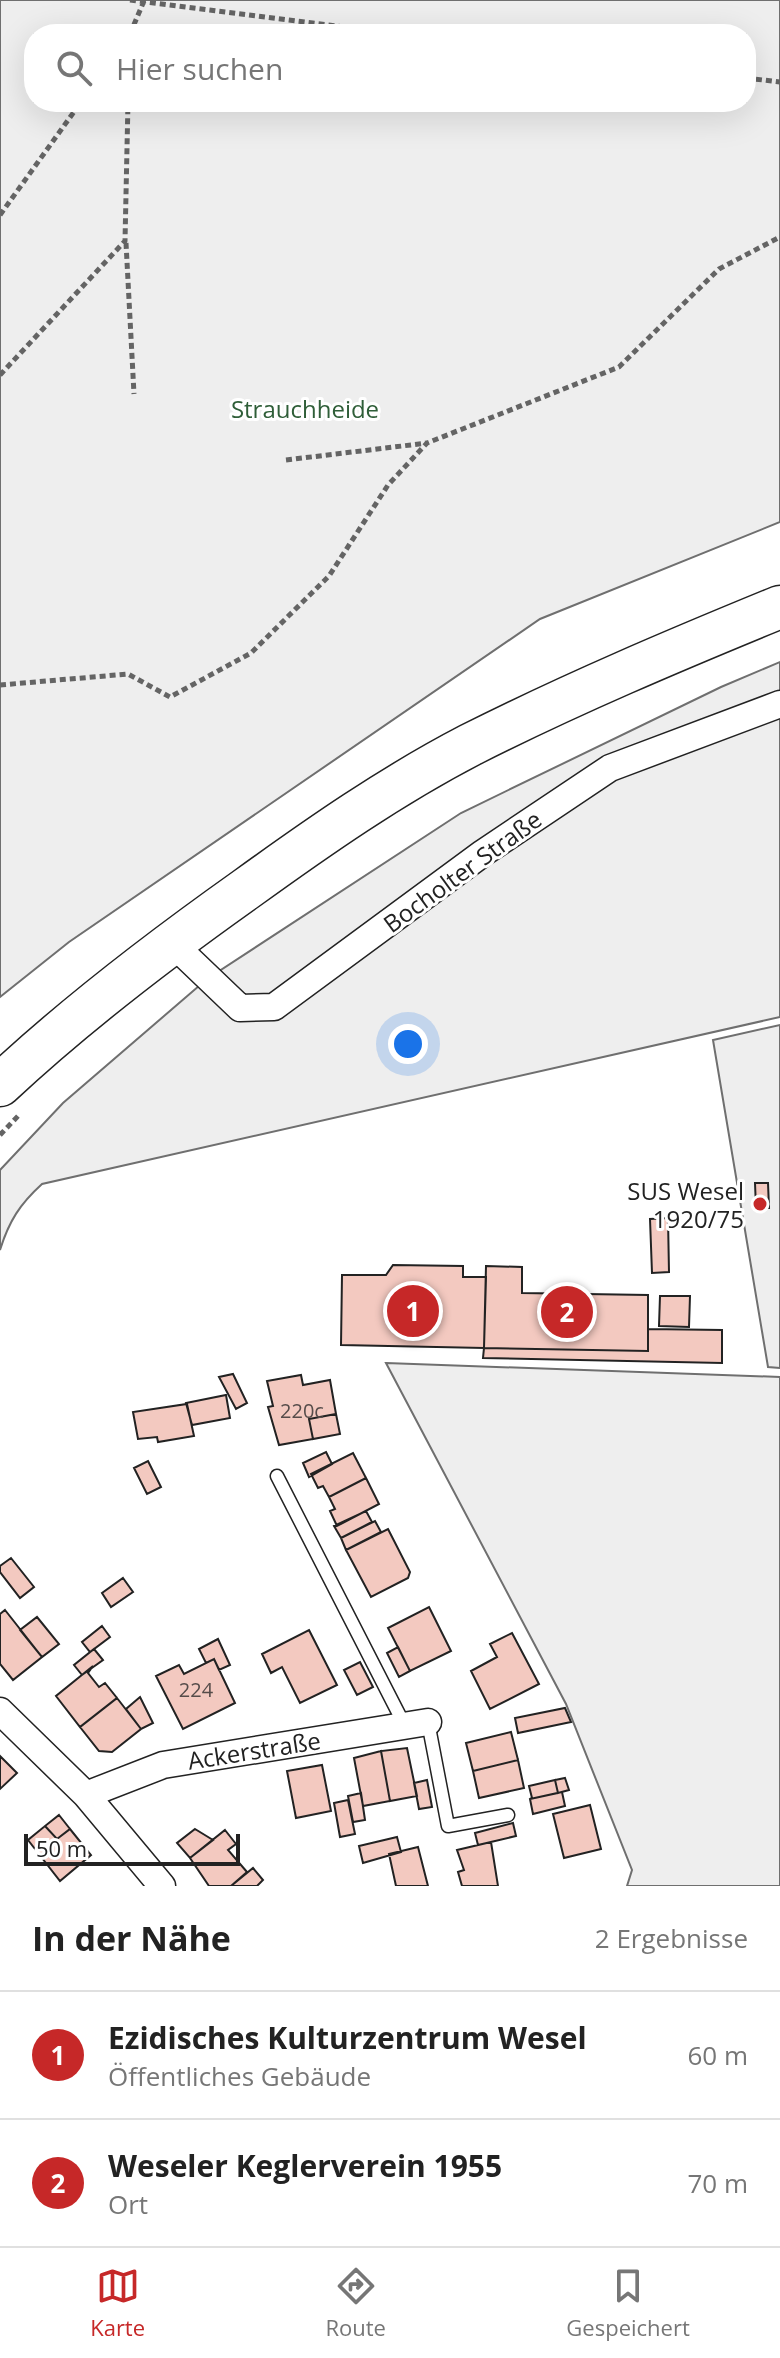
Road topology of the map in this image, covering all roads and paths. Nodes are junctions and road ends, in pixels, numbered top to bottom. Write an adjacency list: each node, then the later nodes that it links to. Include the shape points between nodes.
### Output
1 (130, 0): 2 (path)
2 (144, 1): 3 (path); 4 (path)
3 (134, 24)
4 (322, 24)
5 (756, 79): 6 (path)
6 (780, 82)
7 (74, 112): 9 (path)
8 (128, 112): 11 (path)
9 (0, 215)
10 (780, 237): 14 (path, via 719,269 619,367)
11 (125, 241): 12 (path); 13 (path)
12 (0, 375)
13 (134, 394)
14 (427, 443): 15 (path); 17 (path, via 388,485 329,576 251,653 170,697 128,674)
15 (286, 460)
16 (780, 607): 19 (main road, via 578,693 468,747 334,826)
17 (0, 685)
18 (780, 704): 19 (street, Bocholter Straße, via 610,768 483,853 274,1007 240,1008)
19 (171, 942): 20 (main road, via 55,1034)
20 (15, 1094): 21 (path)
21 (0, 1135)
22 (277, 1476): 24 (lane)
23 (0, 1711): 25 (street)
24 (416, 1724): 25 (street, Ackerstraße, via 163,1765); 26 (lane, via 448,1826)
25 (86, 1795): 27 (street)
26 (508, 1815)
27 (162, 1886)

